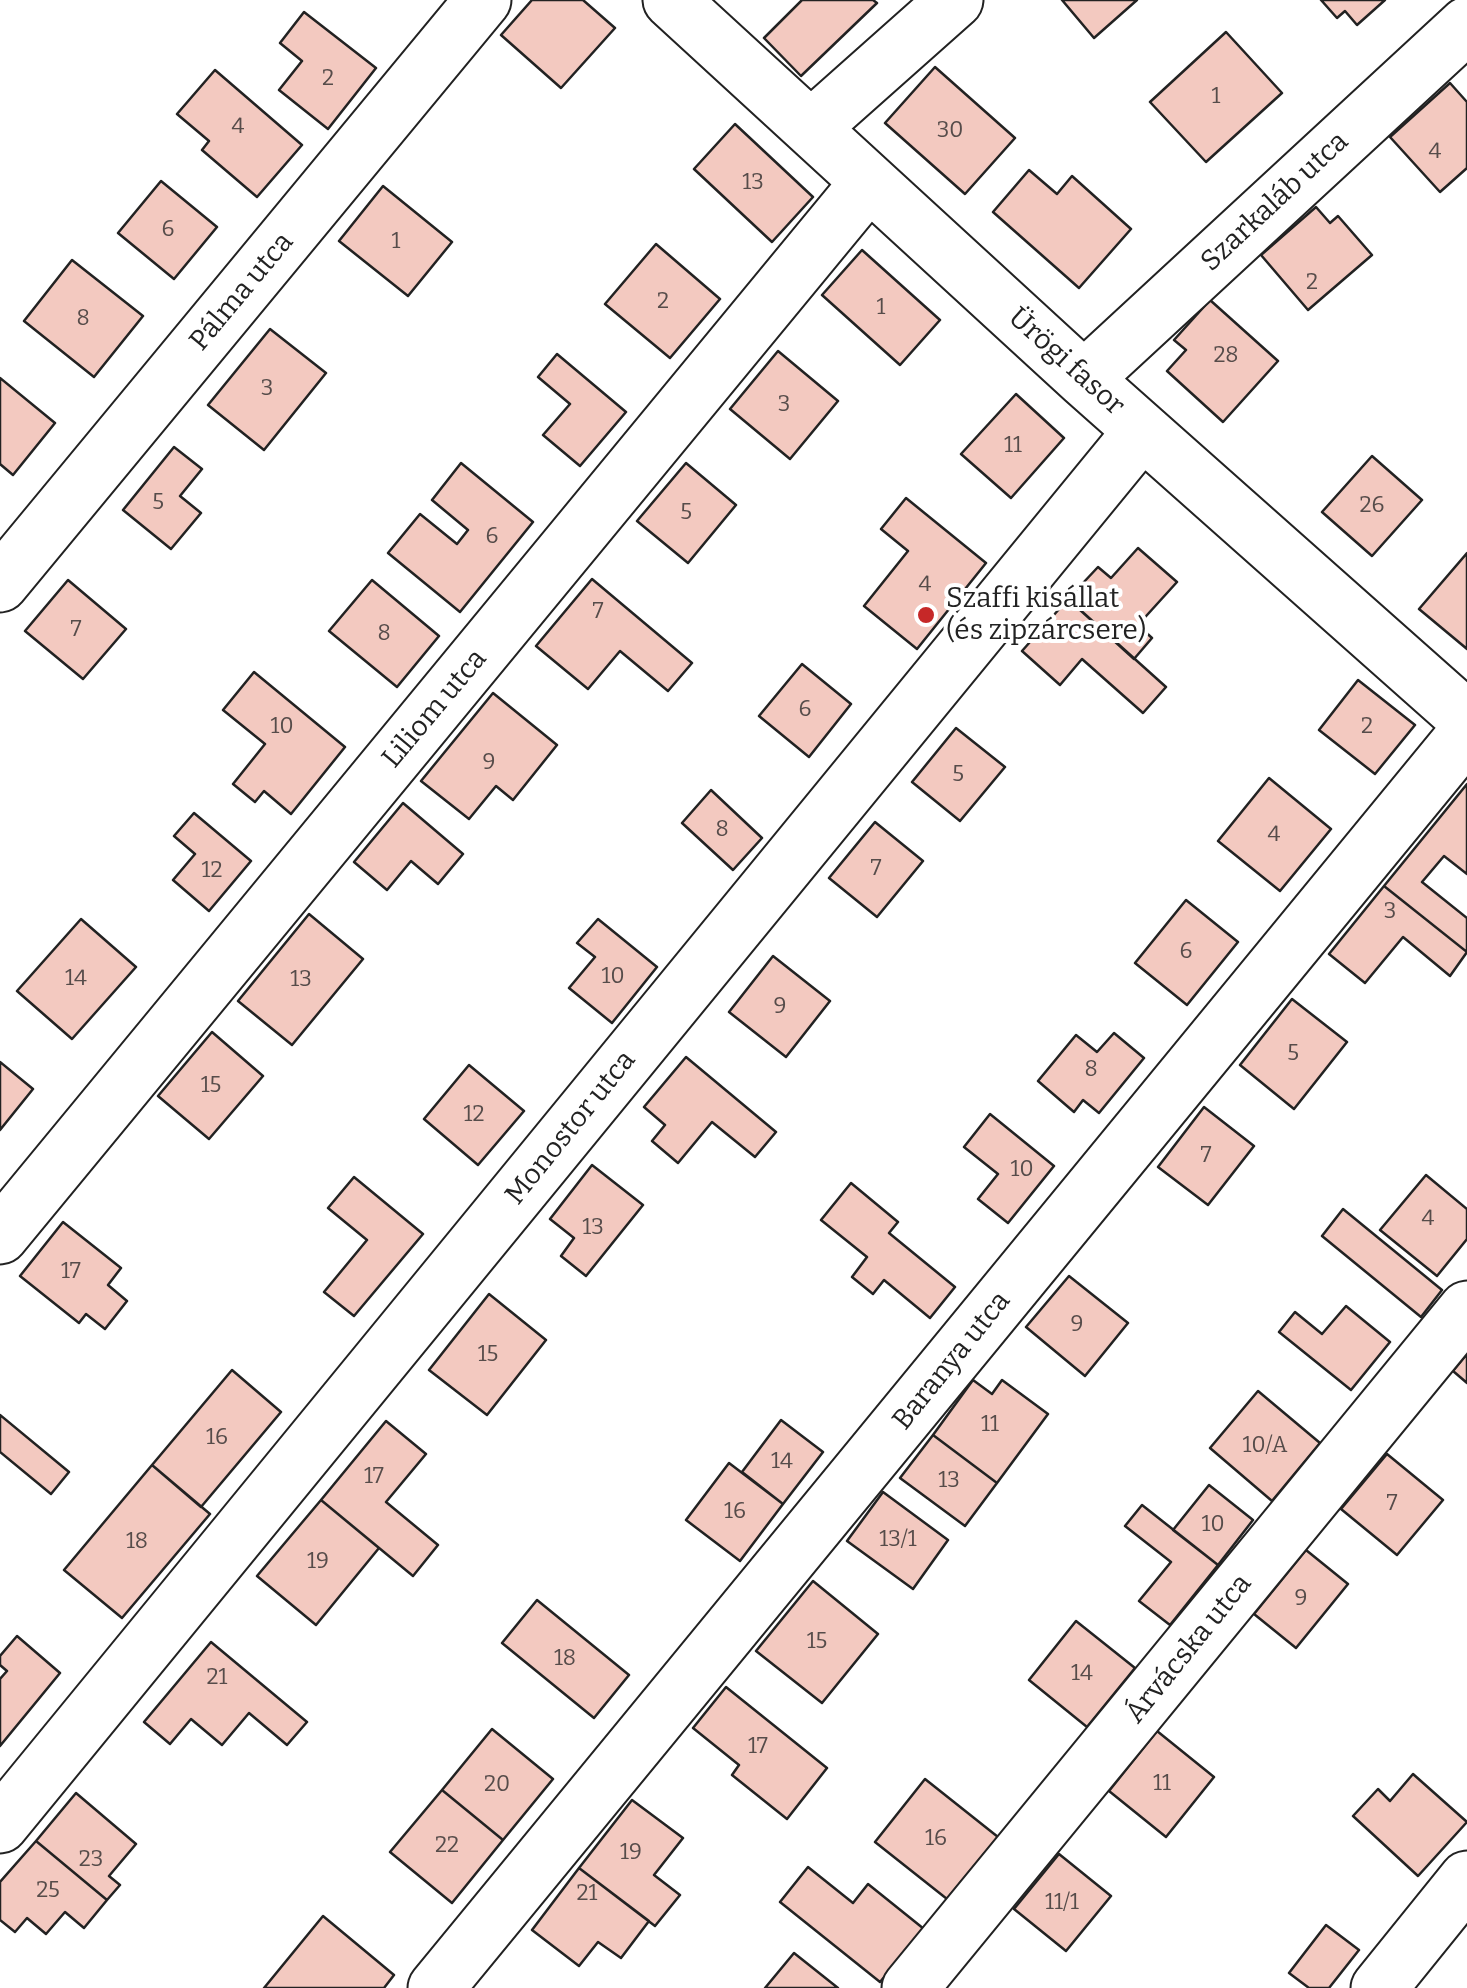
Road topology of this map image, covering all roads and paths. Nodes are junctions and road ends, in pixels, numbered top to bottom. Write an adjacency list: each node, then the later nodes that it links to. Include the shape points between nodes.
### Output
1 (483, 0): 9 (street, Pálma utca)
2 (671, 0): 5 (street, Ürögi fasor)
3 (955, 0): 5 (street)
4 (1467, 24): 7 (street, Szarkaláb utca)
5 (811, 128): 6 (street, Ürögi fasor)
6 (869, 182): 7 (street, Ürögi fasor); 12 (street, Liliom utca)
7 (1084, 379): 8 (street, Ürögi fasor)
8 (1142, 431): 10 (street, Ürögi fasor); 14 (street, Monostor utca)
9 (0, 584)
10 (1467, 718)
11 (1467, 734): 16 (street, Baranya utca)
12 (0, 1236)
13 (1467, 1309): 17 (street, Árvácska utca)
14 (0, 1826)
15 (1467, 1879): 18 (street)
16 (436, 1988)
17 (910, 1988)
18 (1379, 1988)

